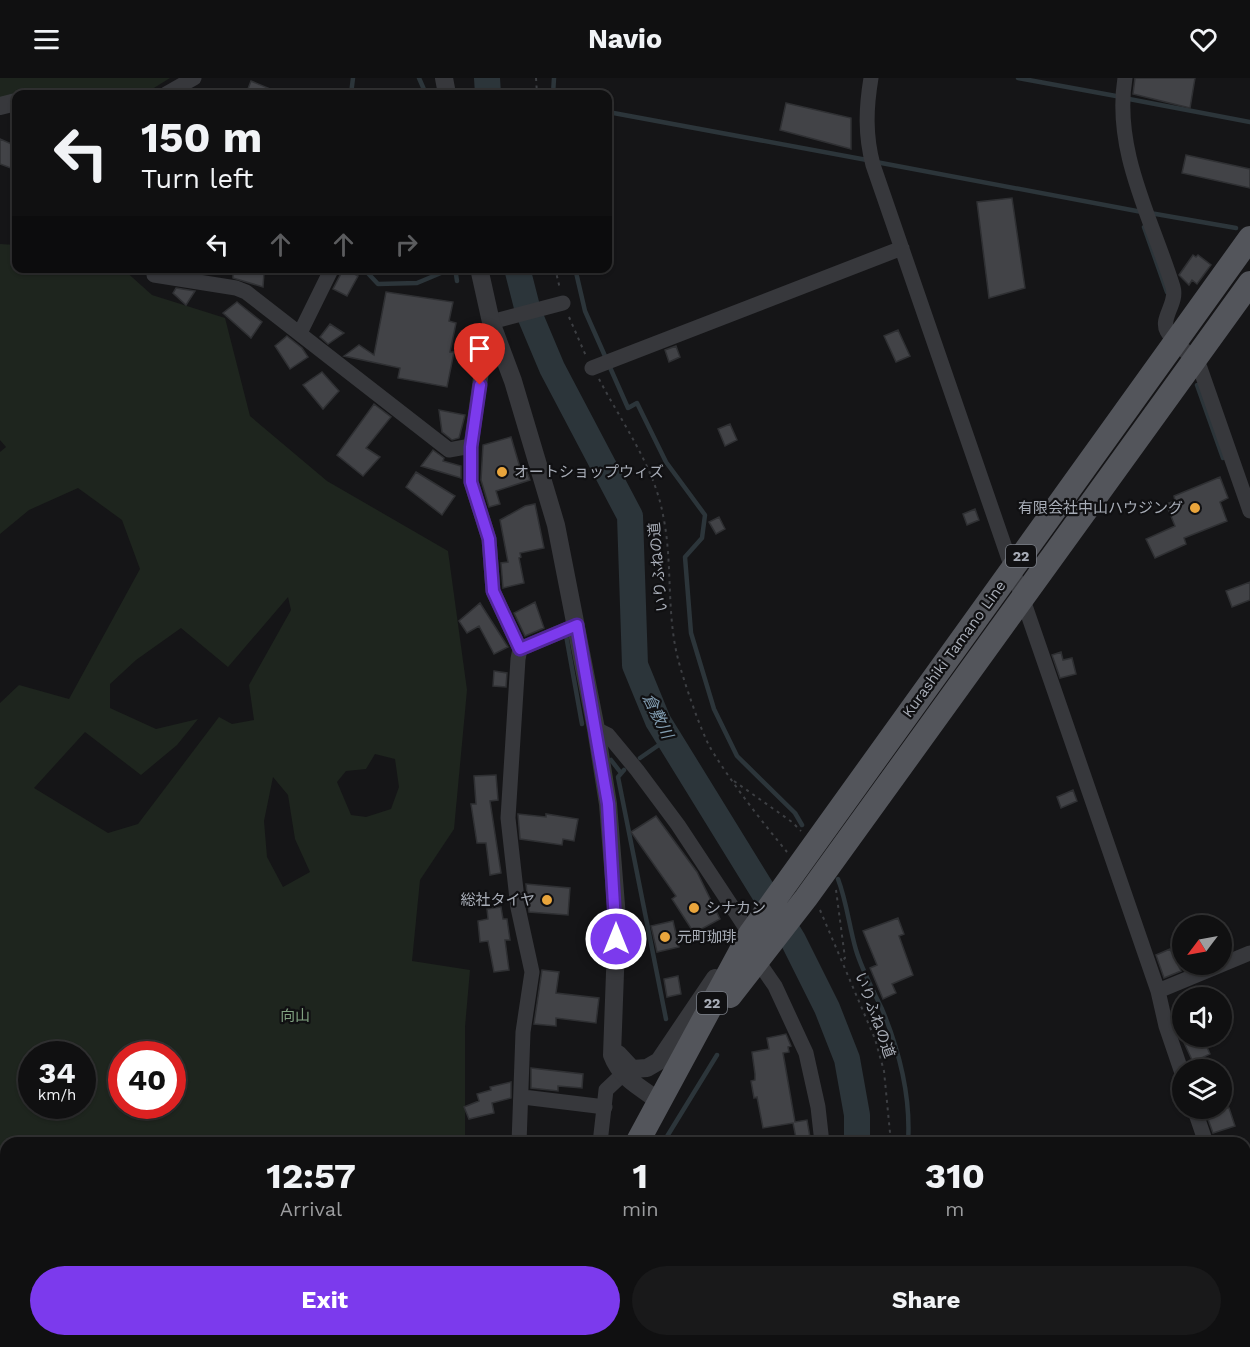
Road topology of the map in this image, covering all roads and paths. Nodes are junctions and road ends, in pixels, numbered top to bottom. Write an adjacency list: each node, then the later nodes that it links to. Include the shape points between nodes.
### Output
1 (194, 78): 4 (street)
2 (871, 78): 6 (street, via 866,117 872,161)
3 (1125, 78): 15 (street, via 1121,99 1128,157 1173,289 1173,304 1165,323)
4 (173, 90)
5 (1250, 238): 15 (main road, Kurashiki Tamano Line / 22)
6 (902, 248): 17 (street); 20 (street)
7 (154, 273): 14 (street, via 246,292)
8 (330, 273): 14 (street)
9 (481, 273): 13 (street)
10 (556, 273): 12 (path, いりふねの道)
11 (1250, 283): 16 (main road, Kurashiki Tamano Line / 22)
12 (561, 303): 13 (street); 17 (path, いりふねの道)
13 (497, 321): 18 (street, via 487,332); 22 (street, via 556,525)
14 (300, 333): 18 (street, via 449,450)
15 (1177, 342): 16 (street); 20 (main road, Kurashiki Tamano Line / 22)
16 (1195, 358): 19 (street); 21 (main road, Kurashiki Tamano Line / 22)
17 (601, 363): 25 (path, いりふねの道, via 663,513 678,659 710,747)
18 (471, 447): 23 (street, via 471,482 489,539 493,591)
19 (1250, 511)
20 (1011, 569): 21 (street); 27 (main road, Kurashiki Tamano Line / 22)
21 (1022, 600): 29 (main road, Kurashiki Tamano Line / 22); 33 (street)
22 (577, 625): 23 (street); 24 (street)
23 (520, 649): 37 (street, via 508,818 518,908 532,972 523,1032)
24 (596, 729): 30 (street, via 608,735 678,825); 34 (street, via 608,804 616,918)
25 (732, 780): 26 (path); 27 (path, いりふねの道)
26 (801, 831)
27 (791, 866): 30 (main road, Kurashiki Tamano Line / 22)
28 (835, 887): 32 (path)
29 (813, 903): 30 (main road, Kurashiki Tamano Line / 22); 32 (path, いりふねの道)
30 (757, 948): 34 (street, via 720,972 659,1061 647,1068 632,1069); 38 (main road, Kurashiki Tamano Line / 22); 44 (street, via 806,1053)
31 (1250, 953): 33 (street)
32 (843, 960): 45 (path, いりふねの道, via 884,1071)
33 (1158, 990): 35 (street)
34 (611, 1042): 36 (street, via 616,1065)
35 (1177, 1059)
36 (623, 1074): 38 (street); 39 (street, via 606,1090)
37 (523, 1097): 39 (street); 41 (street)
38 (658, 1100): 43 (main road, Kurashiki Tamano Line / 22)
39 (605, 1107): 42 (street)
40 (1198, 1119): 46 (street)
41 (520, 1137)
42 (601, 1137)
43 (640, 1137)
44 (821, 1137)
45 (890, 1137)
46 (1204, 1137)

